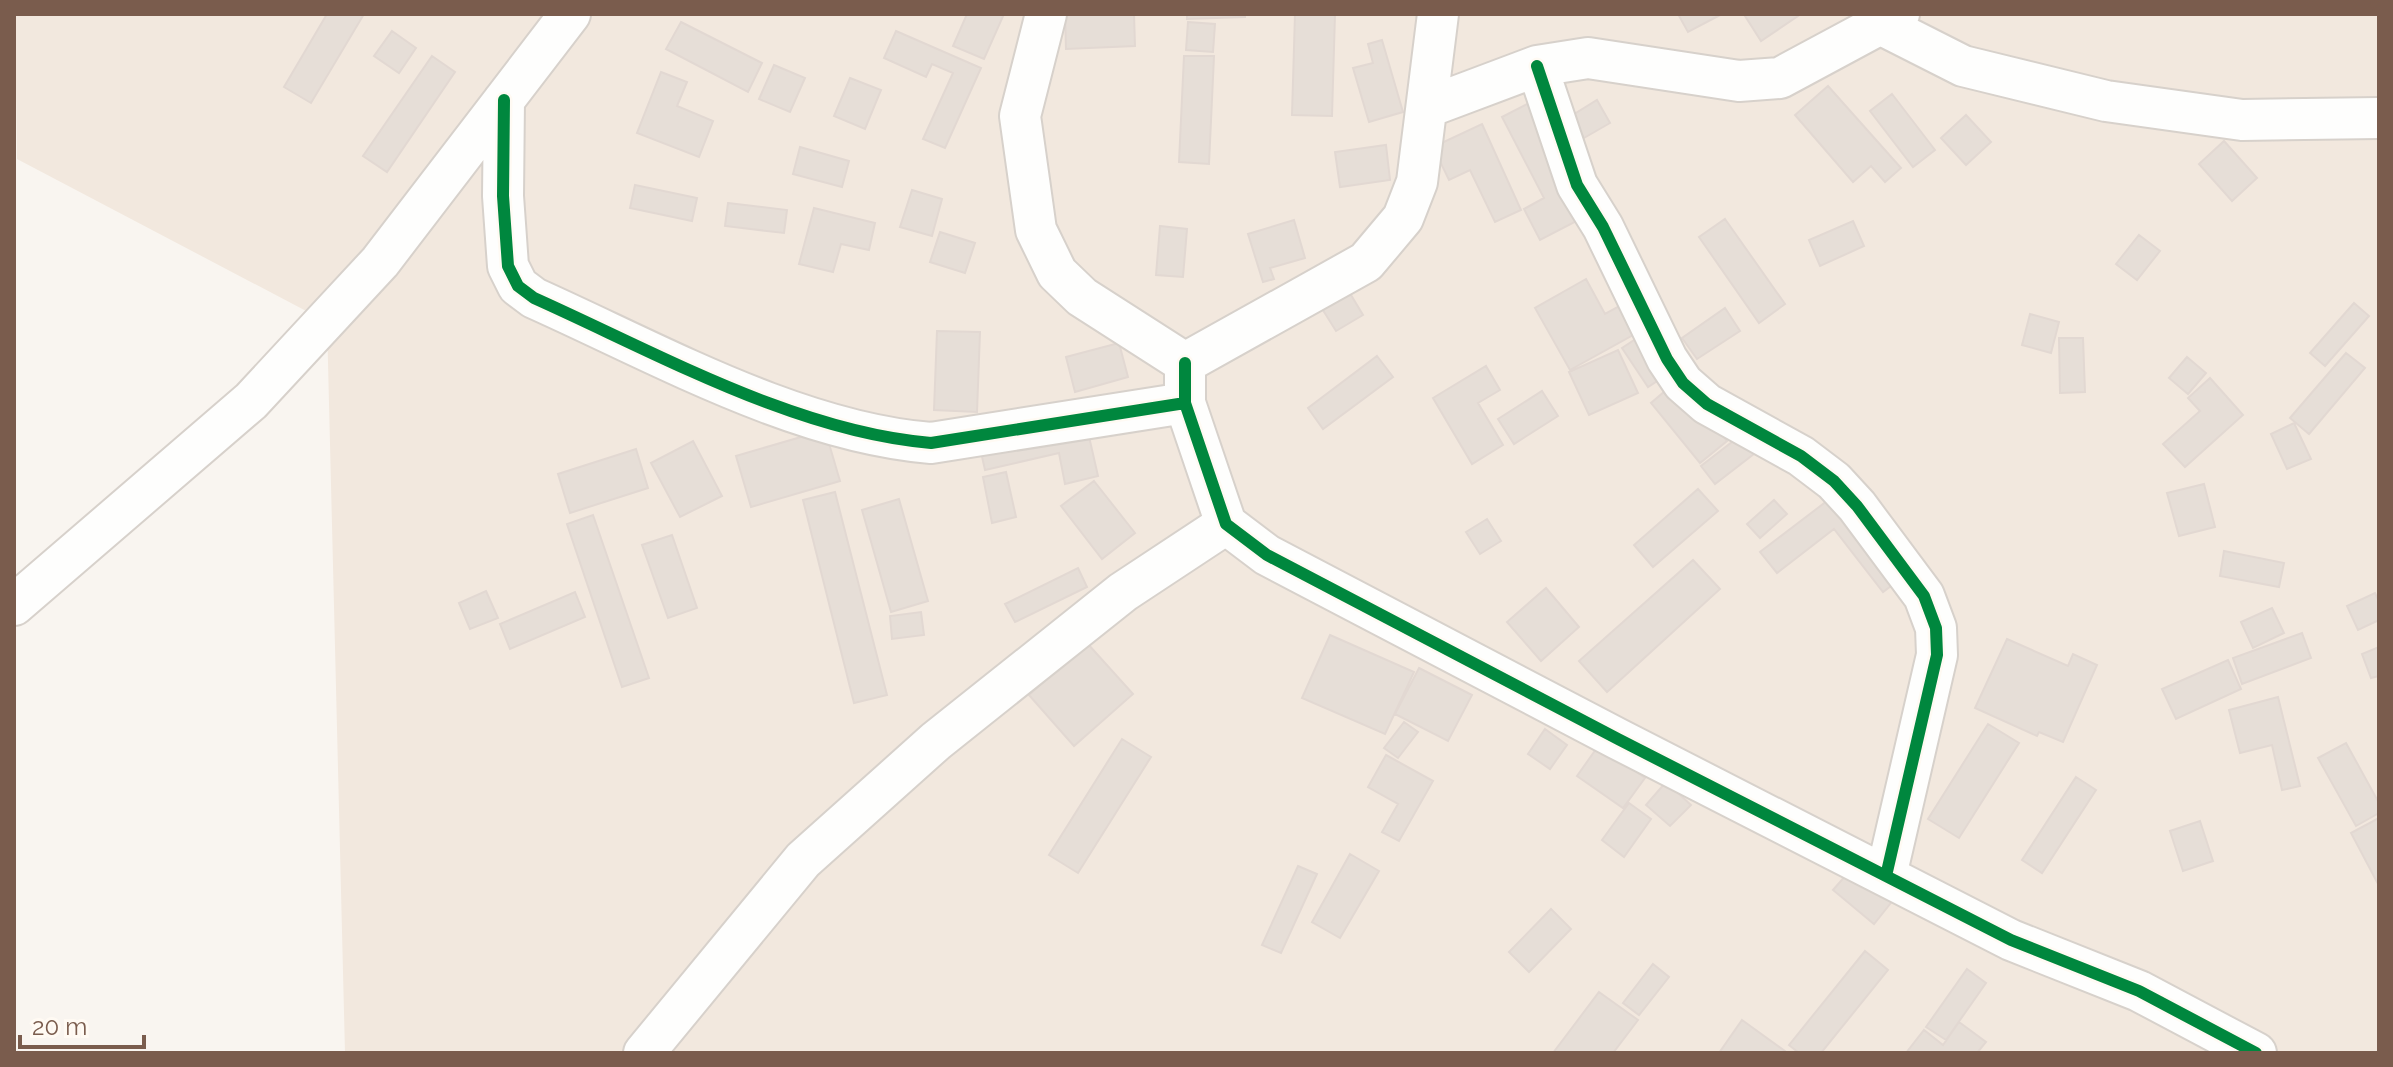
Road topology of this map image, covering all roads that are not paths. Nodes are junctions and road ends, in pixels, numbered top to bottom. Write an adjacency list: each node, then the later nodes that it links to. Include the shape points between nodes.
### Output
1 (570, 14): 6 (street)
2 (1046, 14): 9 (street, via 1020,116 1036,230 1057,273 1082,297)
3 (1438, 14): 7 (street)
4 (1890, 19): 5 (street, via 1780,78 1739,81 1588,58); 8 (street, via 1963,66 2106,101 2242,120)
5 (1537, 66): 7 (street); 13 (street, via 1577,185 1683,383 1707,404 1801,456 1834,481 1924,596 1936,628 1937,655)
6 (504, 100): 10 (street, via 508,266 518,286 534,298 772,406 894,440 931,443); 12 (street, via 380,262 251,401)
7 (1428, 107): 9 (street, via 1417,182 1403,218 1366,262)
8 (2379, 118)
9 (1185, 363): 10 (street)
10 (1185, 403): 11 (street)
11 (1226, 524): 13 (street, via 1267,555); 14 (street, via 1111,602 936,741 803,860)
12 (14, 605)
13 (1886, 876): 15 (street, via 2011,940 2139,991)
14 (644, 1053)
15 (2256, 1053)

